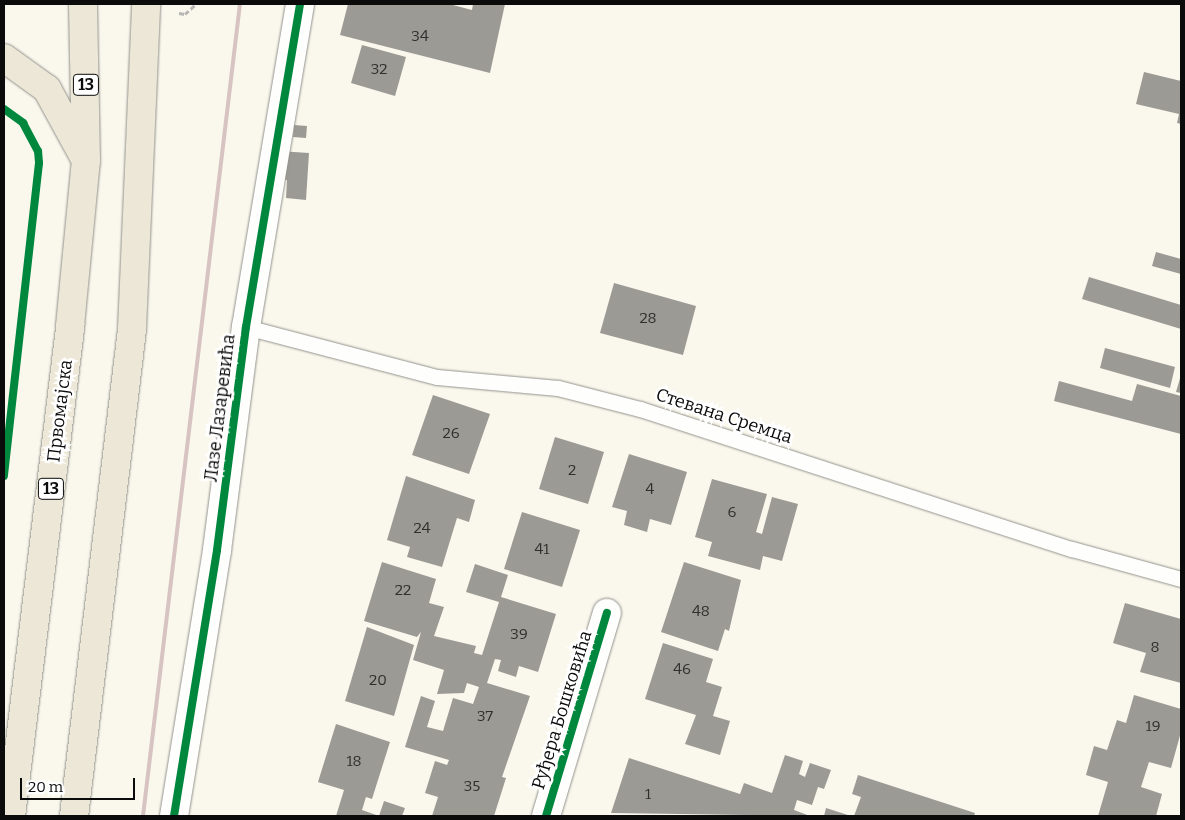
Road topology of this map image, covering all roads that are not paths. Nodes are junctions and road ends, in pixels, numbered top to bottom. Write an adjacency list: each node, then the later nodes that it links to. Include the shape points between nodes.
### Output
1 (83, 4): 7 (main road, Првомајска / 13)
2 (146, 4): 6 (main road)
3 (166, 4): 6 (main road)
4 (300, 4): 8 (street, Лазе Лазаревића)
5 (4, 58): 7 (main road, via 47,89)
6 (145, 86): 12 (main road, via 132,329)
7 (86, 161): 11 (main road, Првомајска / 13, via 70,326)
8 (246, 327): 9 (lane, Стевана Сремца, via 437,377 558,388 640,409 1072,549); 13 (street, Лазе Лазаревића, via 217,550)
9 (1181, 579)
10 (607, 613): 14 (street, Руђера Бошковића)
11 (11, 816)
12 (74, 816)
13 (174, 816)
14 (546, 816)

